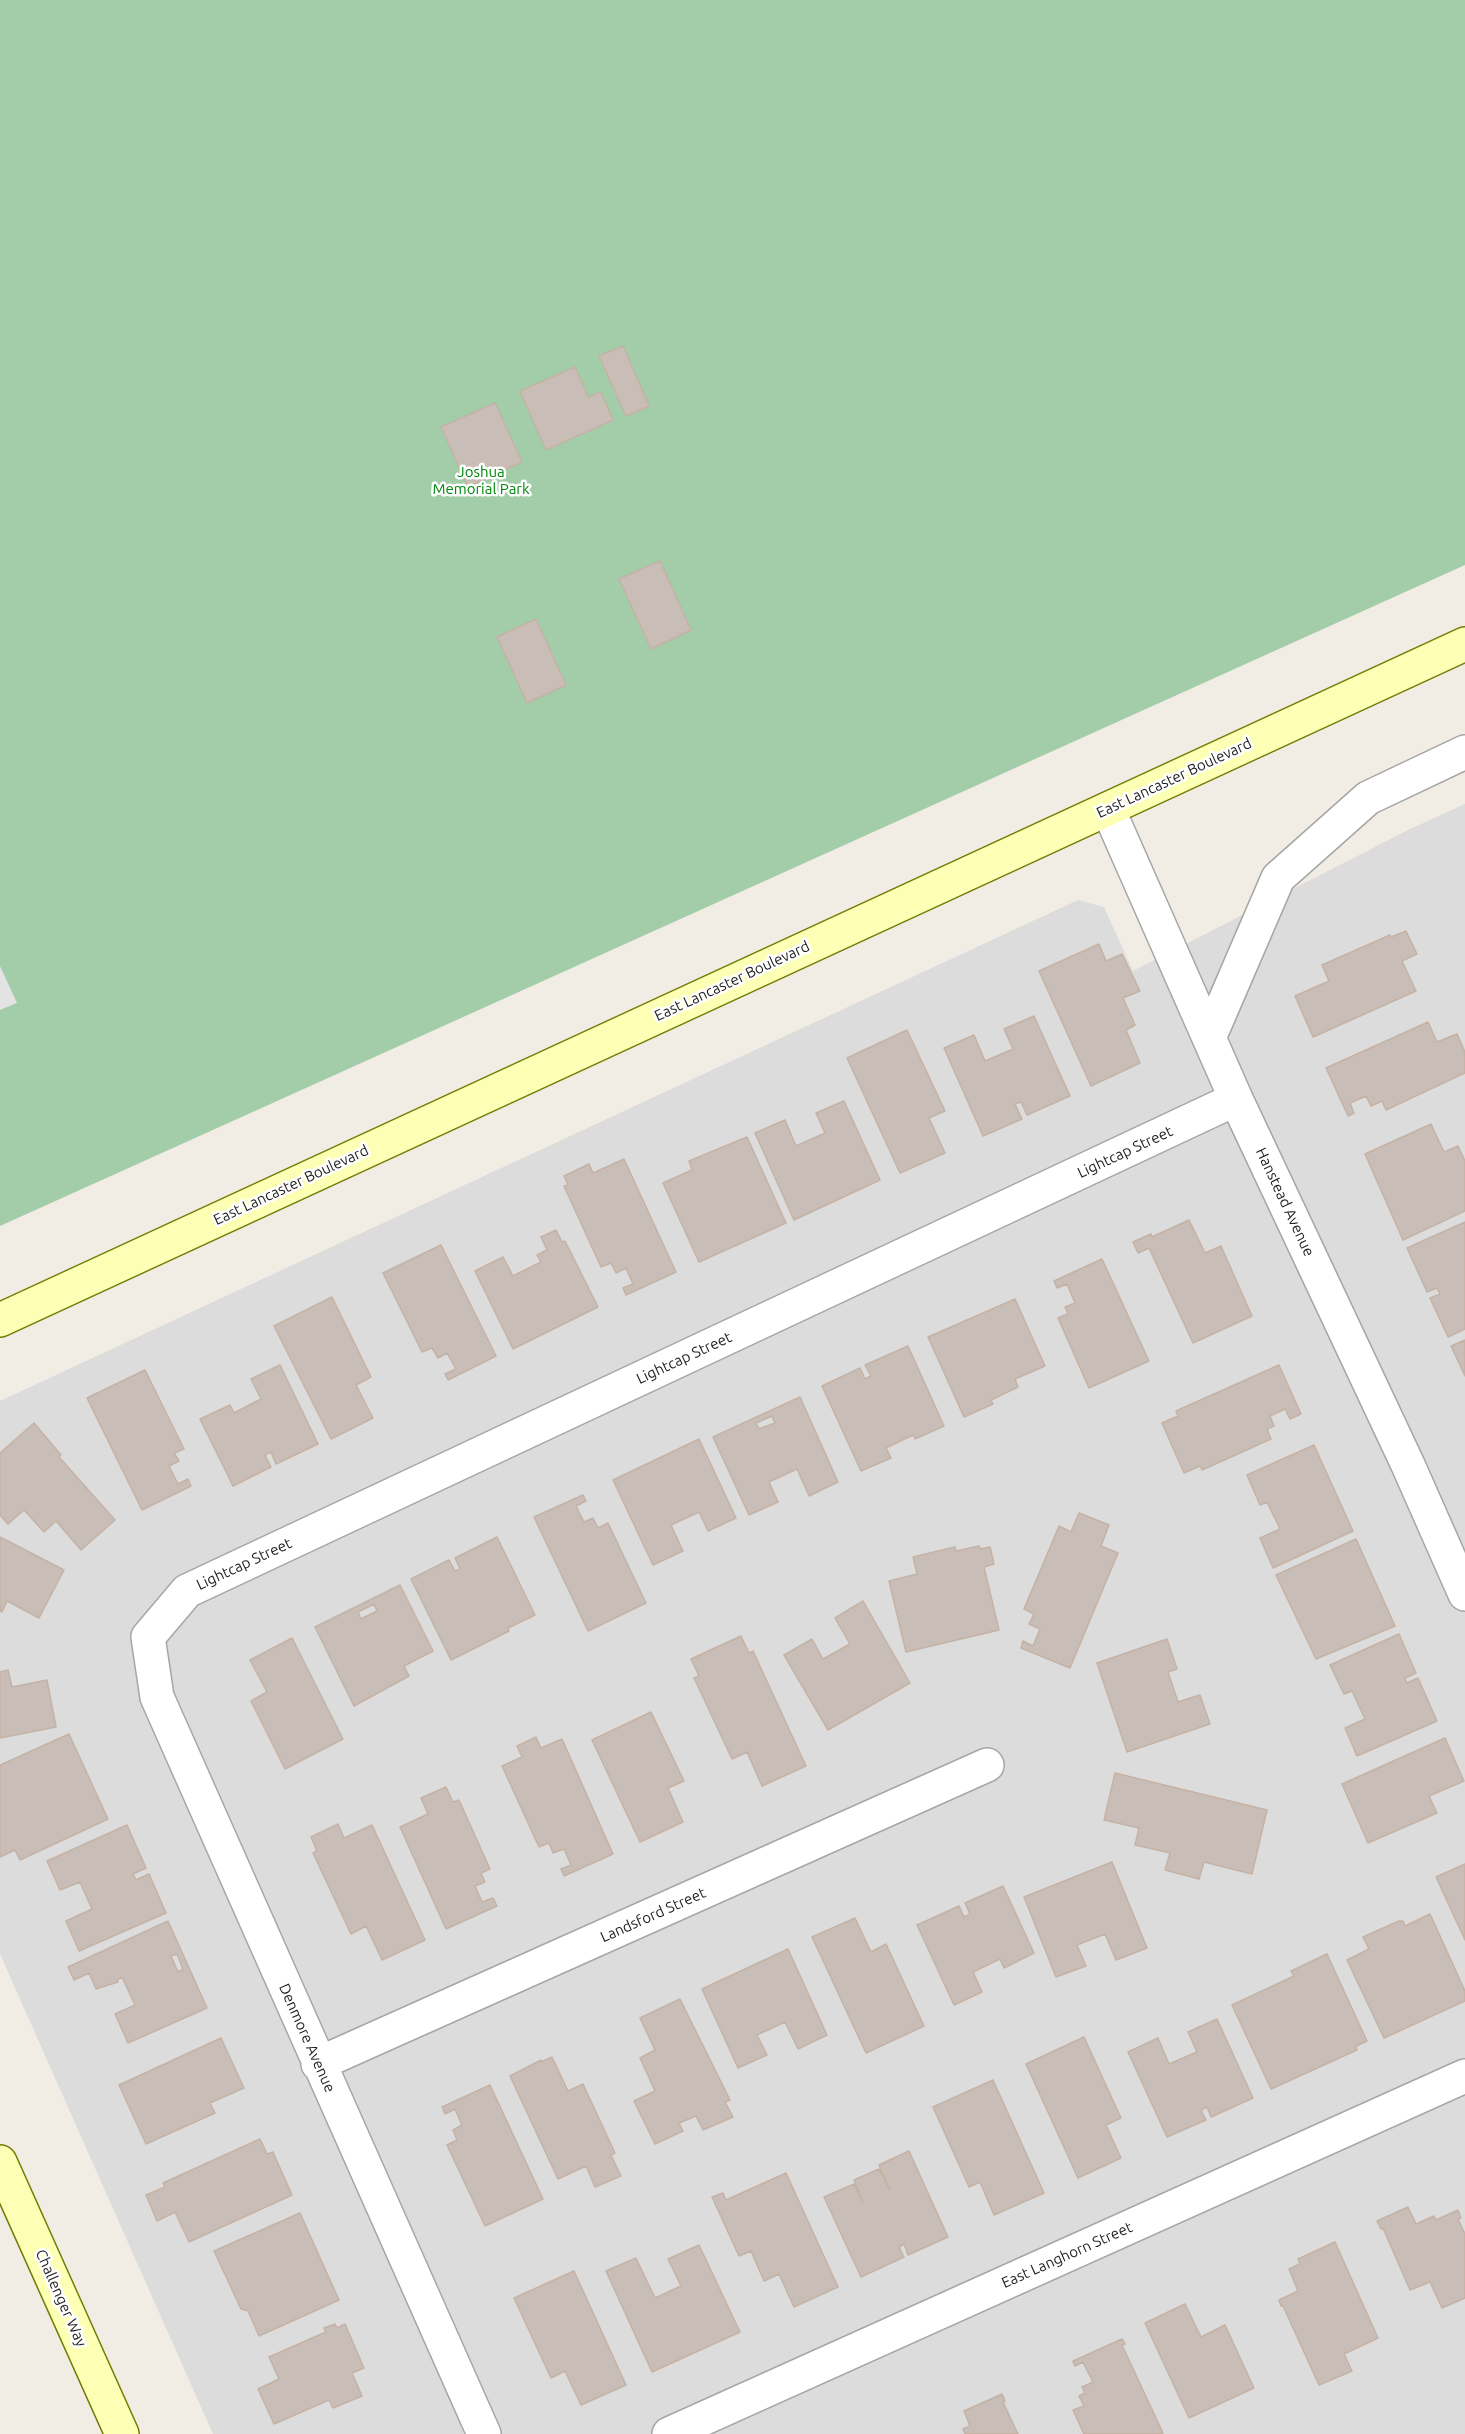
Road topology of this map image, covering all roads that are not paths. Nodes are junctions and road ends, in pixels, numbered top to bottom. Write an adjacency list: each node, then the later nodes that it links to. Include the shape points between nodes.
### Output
1 (1465, 644): 3 (main road, East Lancaster Boulevard)
2 (1465, 752): 4 (street, via 1368,798 1278,878)
3 (1108, 809): 4 (street, Hanstead Avenue); 6 (main road, East Lancaster Boulevard)
4 (1209, 1038): 5 (street, Hanstead Avenue)
5 (1236, 1099): 7 (street, Hanstead Avenue); 8 (street, Lightcap Street, via 187,1591)
6 (0, 1320)
7 (1465, 1594)
8 (148, 1637): 10 (street, Denmore Avenue, via 157,1697)
9 (987, 1765): 10 (street, Landsford Street)
10 (318, 2064): 14 (street, Denmore Avenue)
11 (1465, 2076): 15 (street, East Langhorn Street)
12 (0, 2162): 13 (main road, Challenger Way)
13 (122, 2434)
14 (484, 2434)
15 (669, 2434)

